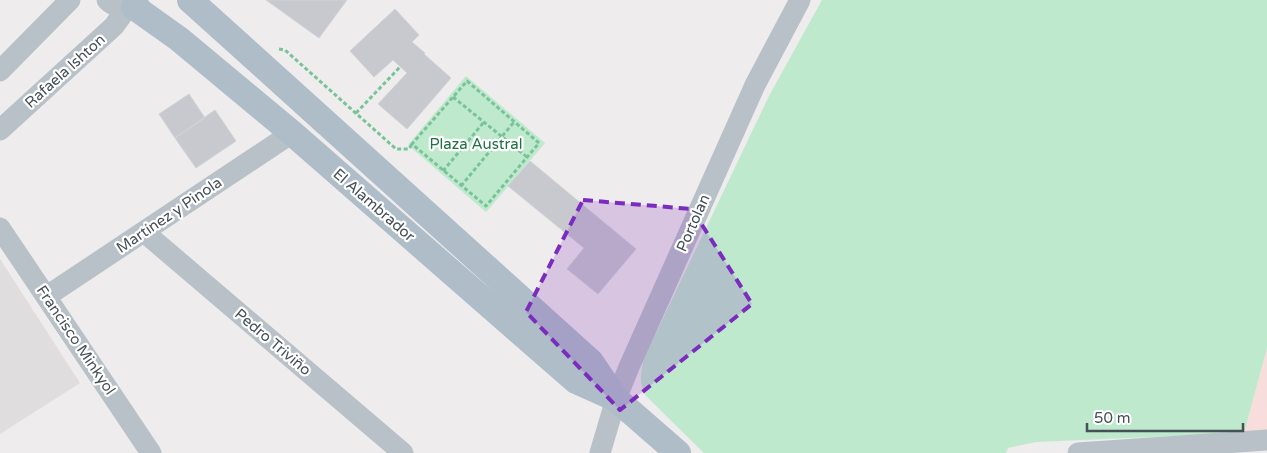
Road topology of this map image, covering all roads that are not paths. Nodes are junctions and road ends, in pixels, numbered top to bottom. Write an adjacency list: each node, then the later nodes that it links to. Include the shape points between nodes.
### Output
1 (70, 0): 6 (street)
2 (107, 0): 5 (street, via 118,7)
3 (190, 0): 12 (main road, El Alambrador, via 591,362)
4 (800, 0): 12 (street, Portolan, via 755,85)
5 (136, 5): 7 (street, Rafaela Ishton); 8 (main road, El Alambrador)
6 (0, 71)
7 (0, 130)
8 (292, 133): 10 (street, Martínez y Pinola); 12 (main road, El Alambrador, via 576,381)
9 (0, 228): 11 (street, Francisco Minkyol)
10 (144, 232): 11 (street, Martínez y Pinola); 15 (street, Pedro Triviño)
11 (47, 296): 14 (street, Francisco Minkyol)
12 (616, 399): 16 (street, Portolan); 17 (main road, El Alambrador)
13 (1267, 440): 18 (street)
14 (151, 453)
15 (403, 453)
16 (600, 453)
17 (678, 453)
18 (1078, 453)

